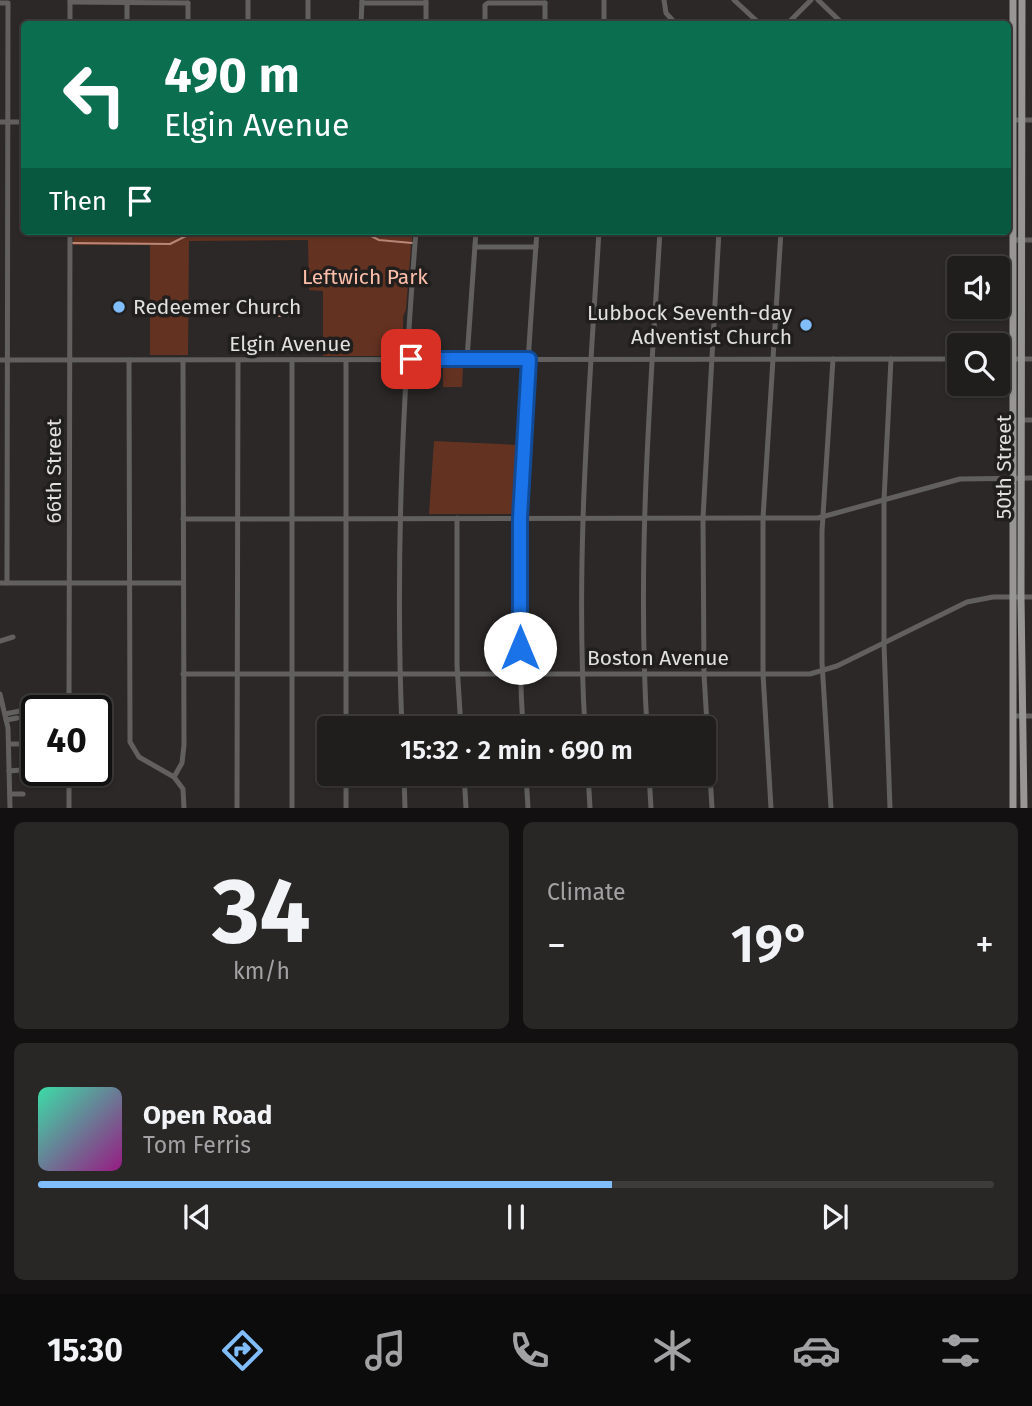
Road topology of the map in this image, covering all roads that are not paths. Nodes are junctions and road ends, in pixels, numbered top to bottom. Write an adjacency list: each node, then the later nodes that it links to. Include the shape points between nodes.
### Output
1 (248, 0): 20 (street)
2 (308, 0): 21 (street)
3 (604, 0): 26 (street)
4 (664, 0): 27 (street)
5 (734, 0): 28 (street)
6 (811, 0): 29 (street)
7 (818, 0): 30 (street)
8 (1013, 0): 31 (main road, 50th Street)
9 (1022, 0): 33 (main road, 50th Street)
10 (70, 1): 16 (street); 17 (street)
11 (188, 2): 16 (street); 19 (street)
12 (362, 2): 13 (street); 22 (street)
13 (426, 2): 23 (street)
14 (545, 2): 24 (street, via 488,3); 25 (street)
15 (0, 3): 35 (street, via 8,3)
16 (127, 3): 18 (street)
17 (70, 21)
18 (127, 21)
19 (188, 21)
20 (248, 21)
21 (308, 21)
22 (361, 21)
23 (426, 21)
24 (485, 21)
25 (545, 21)
26 (604, 21)
27 (673, 21)
28 (757, 21)
29 (790, 21)
30 (840, 21)
31 (1011, 80)
32 (1011, 120): 33 (street)
33 (1021, 120): 34 (street); 45 (main road, 50th Street)
34 (1032, 120)
35 (4, 122): 63 (street)
36 (1011, 137): 45 (main road, 50th Street)
37 (70, 235): 64 (street, 66th Street)
38 (416, 235): 50 (street)
39 (476, 235): 47 (street)
40 (537, 235): 48 (street)
41 (599, 235): 53 (street)
42 (660, 235): 54 (street)
43 (719, 235): 55 (street)
44 (781, 235): 56 (street)
45 (1017, 240): 46 (street); 61 (main road, 50th Street)
46 (1032, 240)
47 (475, 247): 48 (street); 51 (street)
48 (536, 247): 52 (street)
49 (346, 359): 50 (street, Elgin Avenue); 68 (street, Elgin Avenue); 76 (street)
50 (406, 359): 51 (street, Elgin Avenue); 77 (street)
51 (467, 359): 52 (street, Elgin Avenue)
52 (529, 359): 53 (street, Elgin Avenue); 79 (street)
53 (591, 359): 54 (street, Elgin Avenue); 80 (street)
54 (653, 359): 55 (street, Elgin Avenue); 81 (street)
55 (713, 359): 56 (street, Elgin Avenue); 82 (street)
56 (773, 359): 57 (street, Elgin Avenue); 83 (street)
57 (833, 359): 58 (street, Elgin Avenue); 84 (street)
58 (891, 359): 59 (street, Elgin Avenue); 73 (street)
59 (947, 359)
60 (1010, 359): 61 (street)
61 (1017, 359): 62 (street); 69 (main road, 50th Street); 71 (main road, 50th Street)
62 (1032, 359)
63 (3, 360): 64 (street, Elgin Avenue); 86 (street)
64 (70, 360): 65 (street, Elgin Avenue); 87 (street, 66th Street)
65 (129, 360): 66 (street, Elgin Avenue); 88 (street)
66 (183, 360): 67 (street, Elgin Avenue); 85 (street)
67 (238, 360): 68 (street, Elgin Avenue); 74 (street)
68 (292, 360): 75 (street)
69 (1021, 420): 70 (street); 71 (main road, 50th Street)
70 (1032, 420)
71 (1017, 478): 72 (street); 73 (street, via 960,479); 90 (main road, 50th Street)
72 (1032, 478)
73 (884, 500): 84 (street); 94 (street)
74 (237, 518): 75 (street); 85 (street); 97 (street)
75 (292, 518): 76 (street); 98 (street)
76 (346, 518): 77 (street); 99 (street)
77 (400, 518): 78 (street); 100 (street)
78 (457, 518): 79 (street); 101 (street)
79 (520, 518): 80 (street); 102 (street)
80 (582, 518): 81 (street); 103 (street)
81 (643, 518): 82 (street); 104 (street)
82 (704, 518): 83 (street); 105 (street)
83 (763, 518): 84 (street); 106 (street)
84 (822, 518): 95 (street)
85 (183, 519): 89 (street)
86 (4, 583): 87 (street)
87 (70, 583): 88 (street); 108 (street, 66th Street)
88 (129, 583): 89 (street); 126 (street, via 130,742 139,757)
89 (183, 583): 96 (street)
90 (1017, 597): 91 (street, Boston Avenue); 94 (street, Boston Avenue, via 967,602); 116 (main road, 50th Street); 117 (main road, 50th Street)
91 (1032, 597)
92 (13, 637): 93 (street)
93 (0, 641)
94 (884, 644): 95 (street, Boston Avenue); 151 (street)
95 (823, 672): 106 (street, Boston Avenue); 150 (street)
96 (183, 674): 97 (street, Boston Avenue); 126 (street, via 183,757)
97 (237, 674): 98 (street, Boston Avenue); 140 (street)
98 (292, 674): 99 (street, Boston Avenue); 141 (street)
99 (346, 674): 100 (street, Boston Avenue); 110 (street)
100 (400, 674): 101 (street, Boston Avenue); 111 (street)
101 (458, 674): 102 (street, Boston Avenue); 112 (street)
102 (520, 674): 103 (street, Boston Avenue); 113 (street)
103 (582, 674): 104 (street, Boston Avenue); 114 (street)
104 (643, 674): 105 (street, Boston Avenue); 115 (street)
105 (704, 674): 106 (street, Boston Avenue); 148 (street)
106 (763, 674): 149 (street)
107 (0, 694): 119 (street)
108 (69, 695)
109 (20, 710): 119 (street)
110 (346, 716)
111 (402, 716)
112 (460, 716)
113 (522, 716)
114 (584, 716)
115 (646, 716)
116 (1013, 716): 117 (street); 152 (main road, 50th Street)
117 (1022, 716): 118 (street); 153 (main road, 50th Street)
118 (1032, 716)
119 (6, 717): 120 (street); 122 (street)
120 (17, 718)
121 (18, 727): 122 (street)
122 (8, 728): 123 (street)
123 (9, 750): 123 (street, via 20,750); 125 (street)
124 (21, 770): 125 (street)
125 (9, 771): 135 (street)
126 (174, 777): 139 (street, via 183,789)
127 (69, 786): 138 (street)
128 (346, 786): 142 (street)
129 (404, 786): 143 (street)
130 (465, 786): 144 (street)
131 (527, 786): 145 (street)
132 (589, 786): 146 (street)
133 (650, 786): 147 (street)
134 (21, 791): 135 (street)
135 (10, 792): 137 (street)
136 (19, 806): 137 (street)
137 (10, 807)
138 (69, 807)
139 (184, 807)
140 (237, 807)
141 (292, 807)
142 (345, 807)
143 (405, 807)
144 (466, 807)
145 (528, 807)
146 (590, 807)
147 (652, 807)
148 (712, 807)
149 (771, 807)
150 (831, 807)
151 (891, 807)
152 (1013, 807)
153 (1024, 807)

